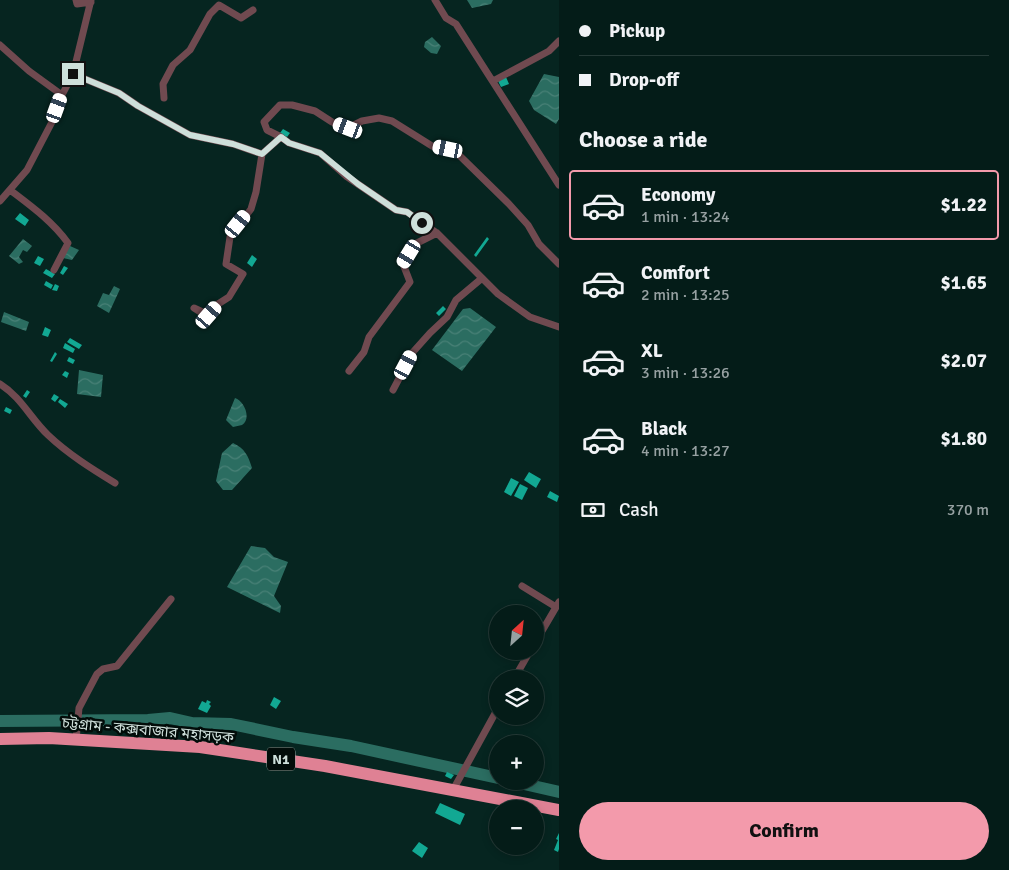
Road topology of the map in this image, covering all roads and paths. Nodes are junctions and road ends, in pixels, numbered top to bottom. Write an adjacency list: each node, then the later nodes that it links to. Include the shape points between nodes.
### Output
1 (76, 0): 4 (street, via 77,4)
2 (211, 0): 5 (street)
3 (435, 0): 10 (street, via 446,18 456,24)
4 (90, 1): 9 (street)
5 (219, 5): 6 (street, via 241,18); 12 (street, via 210,14 190,50 173,65 163,84)
6 (253, 10)
7 (559, 41): 10 (street, via 549,51)
8 (0, 45): 11 (street)
9 (73, 74): 11 (street); 14 (street, via 119,93 190,135)
10 (493, 81): 15 (street)
11 (62, 95): 16 (street, via 27,170)
12 (164, 98)
13 (281, 137): 14 (street); 18 (street, via 289,143 320,153 346,176); 19 (street, via 267,130 264,122 280,105 315,111 348,128 379,118 392,122 432,146 448,149 460,156 509,204 528,225 539,244)
14 (262, 154): 22 (street, via 250,209 230,237 227,253 226,264 243,274 229,296 209,315 194,308)
15 (559, 185)
16 (10, 190): 17 (street); 20 (street, via 58,228 68,243)
17 (0, 201)
18 (437, 233): 21 (street); 24 (street, via 415,244 403,264 410,282 369,337 364,352)
19 (559, 264)
20 (54, 270)
21 (481, 279): 23 (street, via 530,317); 26 (street, via 456,300 447,317 413,352)
22 (202, 313)
23 (559, 327)
24 (349, 371)
25 (0, 384): 27 (street, via 10,390 48,435)
26 (393, 390)
27 (115, 483)
28 (522, 586): 30 (street)
29 (171, 599): 33 (street, via 119,665 97,674 80,707)
30 (558, 604): 31 (street)
31 (544, 628)
32 (489, 724): 35 (street)
33 (77, 734): 34 (highway, চট্টগ্রাম - কক্সবাজার মহাসড়ক / N1); 35 (highway, চট্টগ্রাম - কক্সবাজার মহাসড়ক / N1, via 200,747)
34 (0, 739)
35 (453, 790): 36 (highway, চট্টগ্রাম - কক্সবাজার মহাসড়ক / N1)
36 (559, 810)

